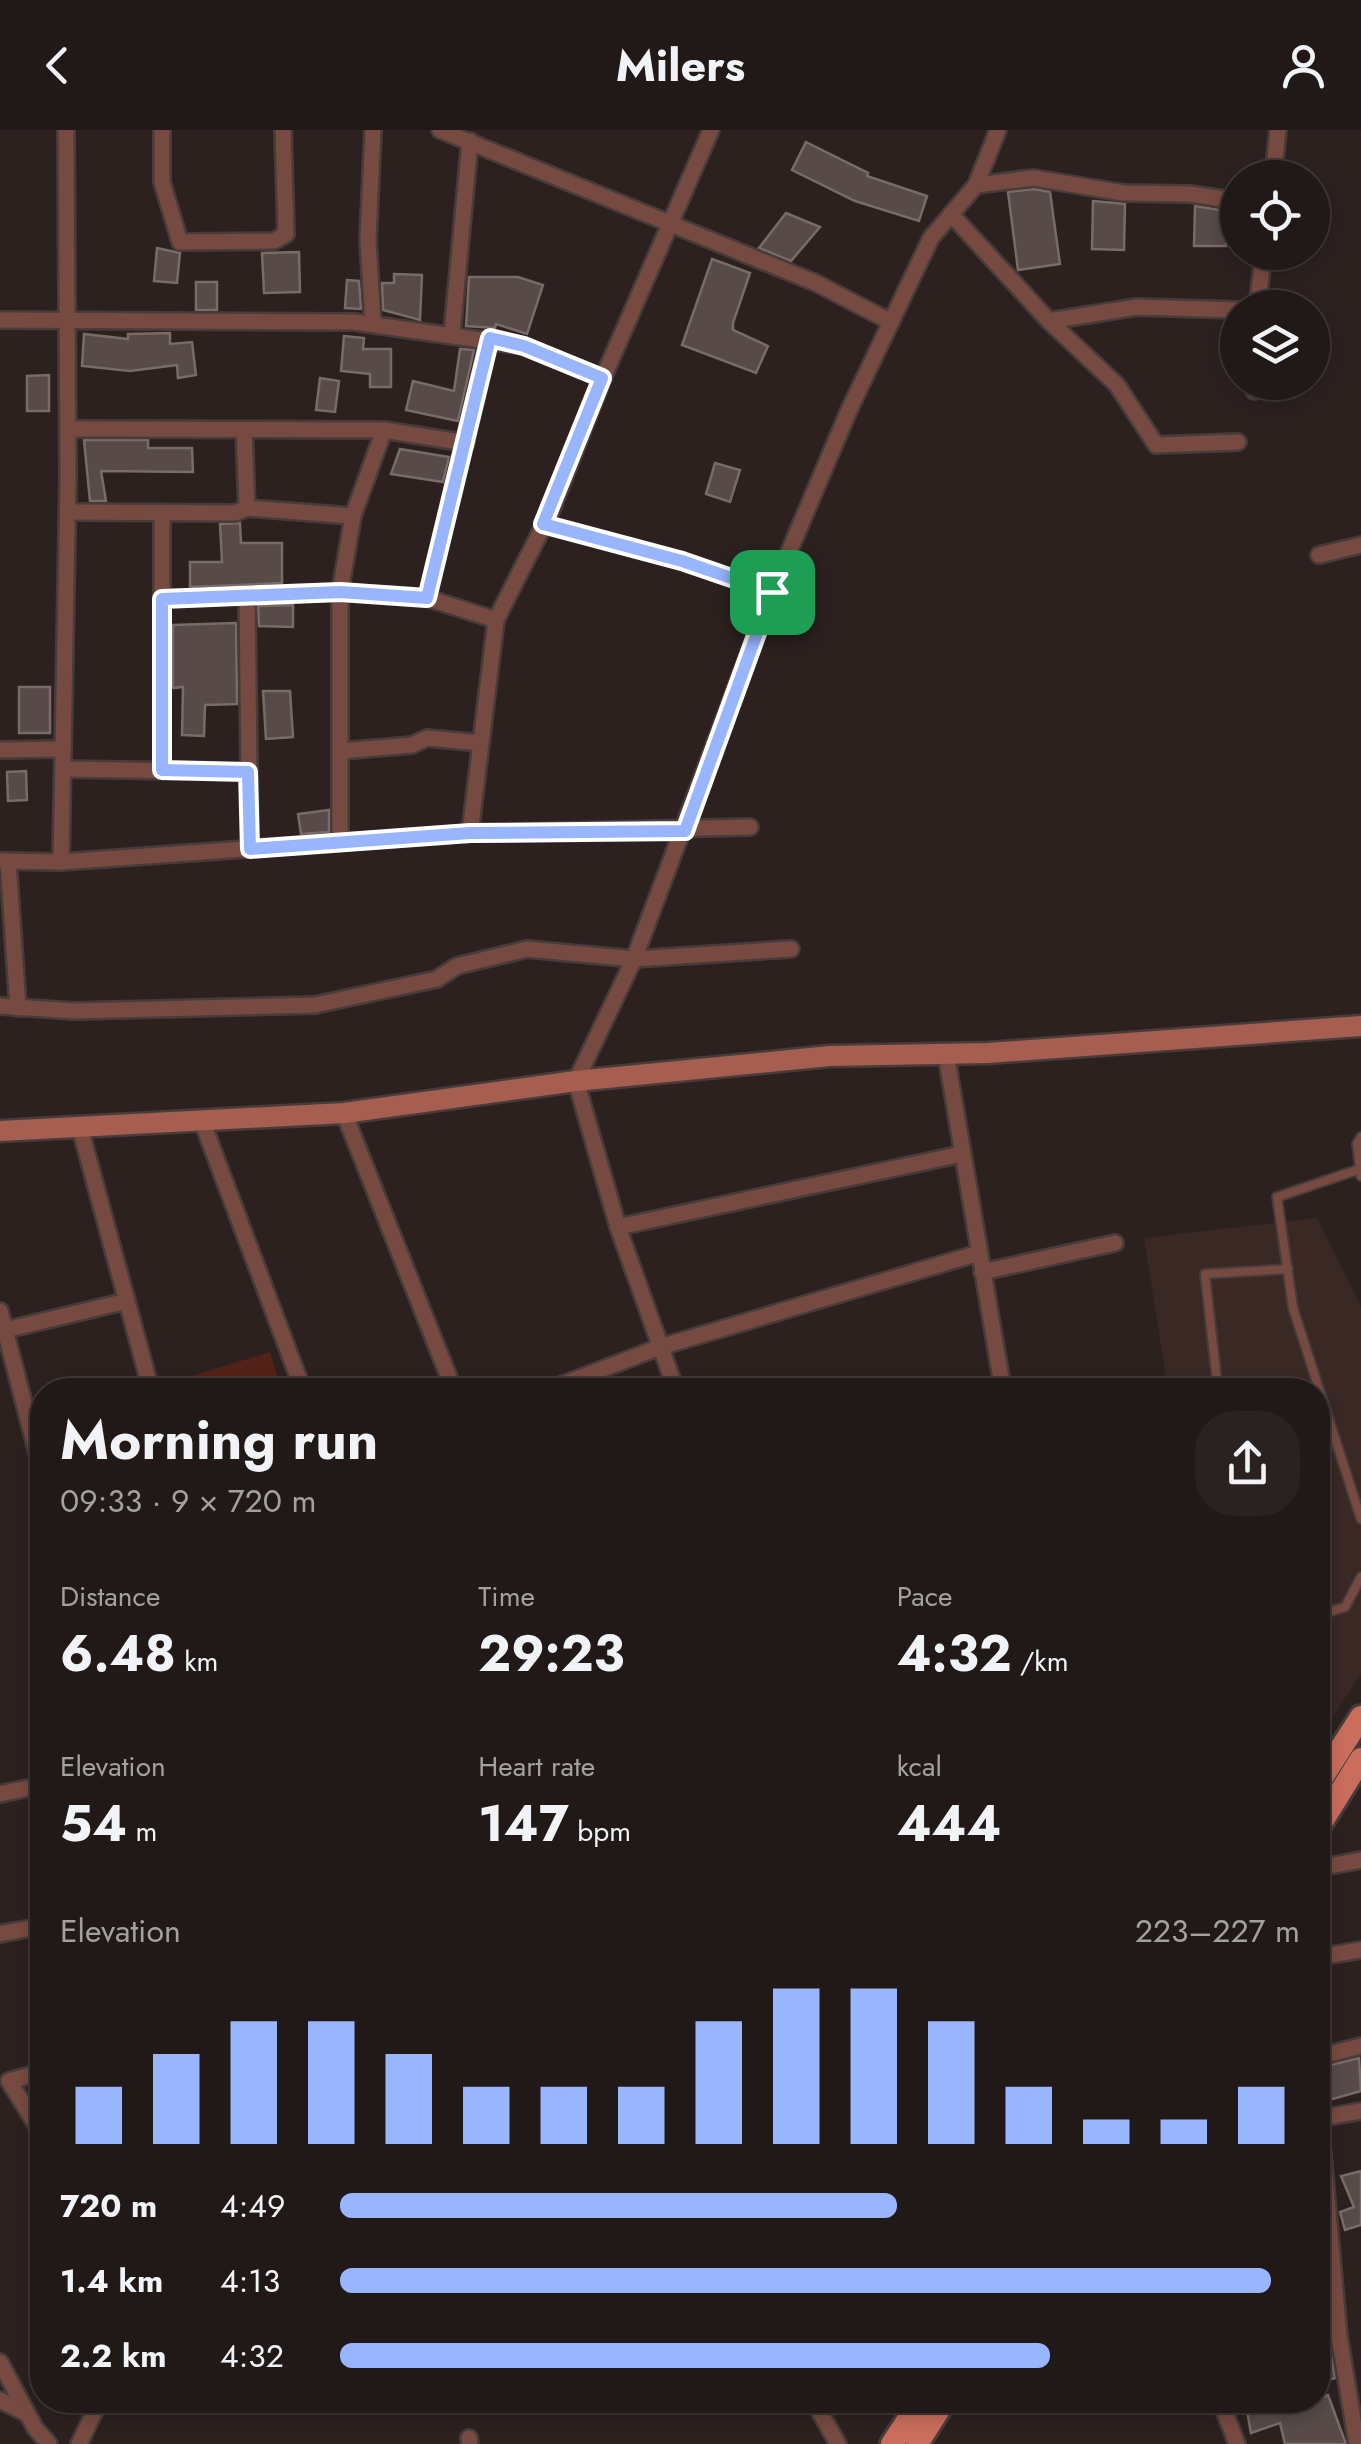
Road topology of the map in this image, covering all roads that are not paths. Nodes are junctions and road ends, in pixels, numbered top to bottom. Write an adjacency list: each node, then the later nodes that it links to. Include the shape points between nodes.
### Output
1 (66, 130): 16 (street)
2 (162, 130): 3 (street, via 162,182 180,242 274,241 286,234)
3 (283, 130)
4 (373, 130): 20 (street)
5 (440, 130): 9 (street)
6 (711, 130): 14 (street)
7 (1278, 130): 10 (street)
8 (991, 133): 11 (street)
9 (470, 141): 14 (street); 21 (street)
10 (1275, 160)
11 (976, 185): 12 (street, via 1034,178 1124,193); 13 (street)
12 (1220, 198)
13 (951, 214): 18 (street); 19 (street, via 931,238)
14 (669, 221): 19 (street); 23 (street)
15 (1220, 309): 18 (street, via 1137,307)
16 (68, 319): 17 (street); 20 (street); 24 (street)
17 (0, 320)
18 (1049, 320): 27 (street, via 1116,385 1156,445)
19 (891, 322): 37 (street)
20 (372, 324): 21 (street)
21 (452, 334): 22 (street)
22 (490, 338): 23 (street); 28 (street)
23 (602, 378): 33 (street)
24 (68, 430): 25 (street); 30 (street)
25 (244, 430): 26 (street); 29 (street)
26 (384, 430): 28 (street); 32 (street)
27 (1238, 442)
28 (466, 443): 39 (street)
29 (247, 508): 31 (street); 32 (street)
30 (68, 512): 31 (street); 43 (street)
31 (162, 512): 40 (street)
32 (353, 516): 36 (street)
33 (543, 524): 37 (street); 41 (street)
34 (1361, 545): 35 (street)
35 (1319, 554)
36 (340, 592): 38 (street); 39 (street); 45 (street)
37 (772, 592): 50 (street)
38 (247, 597): 40 (street); 48 (street)
39 (427, 598): 41 (street)
40 (162, 599): 47 (street)
41 (496, 620): 42 (street)
42 (481, 743): 45 (street, via 427,738); 51 (street)
43 (63, 749): 44 (street); 46 (street)
44 (0, 750)
45 (341, 751): 52 (street)
46 (63, 769): 47 (street); 55 (street)
47 (162, 770): 48 (street)
48 (248, 772): 53 (street)
49 (750, 827): 50 (street)
50 (685, 831): 51 (street); 57 (street)
51 (470, 833): 52 (street)
52 (340, 843): 53 (street)
53 (250, 849): 55 (street)
54 (4, 861): 55 (street); 59 (street)
55 (61, 862)
56 (791, 948): 57 (street)
57 (634, 959): 59 (street, via 527,949 457,966 437,980 315,1005); 62 (street)
58 (0, 1006): 59 (street)
59 (18, 1008)
60 (1361, 1026): 61 (street)
61 (946, 1054): 62 (street, via 830,1056); 68 (street)
62 (576, 1081): 63 (street); 70 (street)
63 (344, 1113): 64 (street); 81 (street)
64 (202, 1121): 65 (street); 80 (street)
65 (80, 1128): 66 (street); 75 (street)
66 (0, 1131)
67 (1361, 1137): 69 (lane)
68 (962, 1154): 70 (street); 72 (street)
69 (1361, 1172): 73 (lane, via 1278,1197)
70 (618, 1228): 78 (street)
71 (1115, 1243): 74 (street)
72 (978, 1254): 74 (street); 78 (street)
73 (1288, 1269): 85 (lane, via 1206,1274); 86 (lane)
74 (982, 1272): 84 (street)
75 (127, 1301): 77 (street); 79 (street)
76 (0, 1311): 77 (street)
77 (5, 1330): 88 (street)
78 (660, 1346): 82 (street); 83 (street)
79 (148, 1378)
80 (298, 1378)
81 (449, 1378)
82 (579, 1378)
83 (672, 1378)
84 (1001, 1378)
85 (1217, 1378)
86 (1316, 1378)
87 (1330, 1421): 89 (lane)
88 (30, 1426)
89 (1361, 1519)
90 (1361, 1577): 91 (lane, via 1345,1607)
91 (1330, 1611)
92 (1361, 1717): 94 (main road)
93 (1361, 1759): 97 (main road)
94 (1330, 1765)
95 (30, 1788): 96 (street)
96 (0, 1794)
97 (1330, 1809)
98 (1361, 1860): 99 (street)
99 (1330, 1866)
100 (30, 1928): 101 (street)
101 (0, 1934)
102 (1361, 1950): 103 (street)
103 (1330, 1956)
104 (1361, 2046): 105 (street)
105 (1330, 2053)
106 (30, 2076): 108 (street, via 10,2082)
107 (1361, 2111): 109 (street)
108 (30, 2114)
109 (1330, 2116)
110 (1330, 2251): 125 (street)
111 (0, 2362): 113 (street)
112 (0, 2400): 113 (street)
113 (26, 2413): 119 (street)
114 (94, 2413): 120 (street)
115 (821, 2413): 121 (street)
116 (912, 2413): 122 (main road)
117 (937, 2413): 123 (main road)
118 (1225, 2413): 124 (street)
119 (49, 2444)
120 (78, 2444)
121 (838, 2444)
122 (892, 2444)
123 (917, 2444)
124 (1237, 2444)
125 (1356, 2444)

